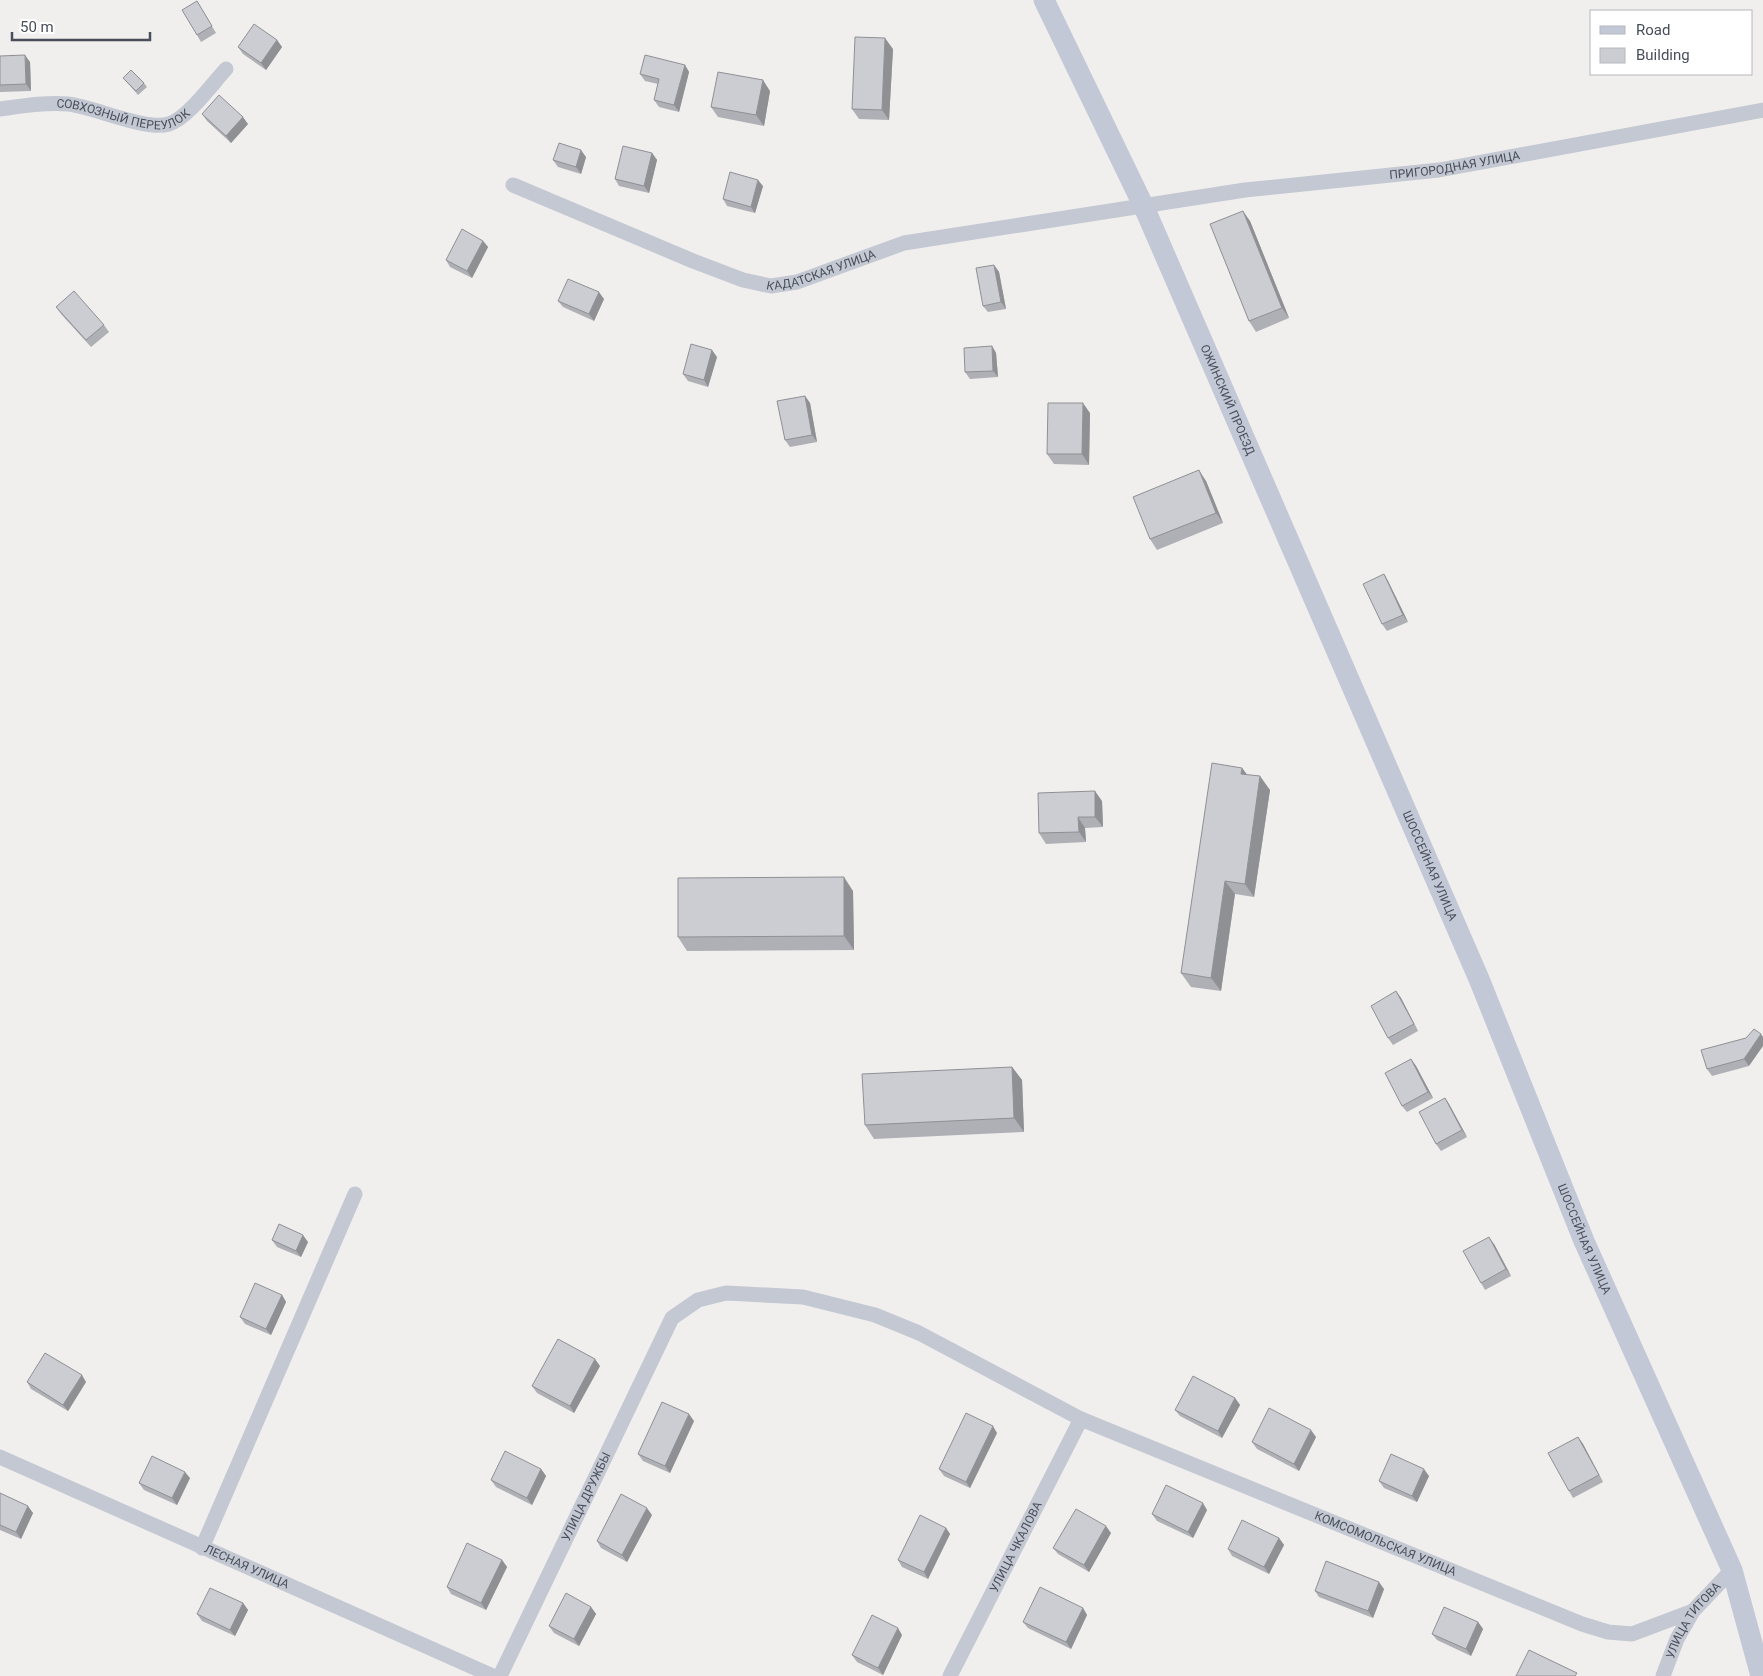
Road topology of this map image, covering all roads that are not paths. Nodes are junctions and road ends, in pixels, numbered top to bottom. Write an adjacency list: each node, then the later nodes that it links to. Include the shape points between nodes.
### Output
1 (1044, 0): 6 (main road, ОЖИНСКИЙ ПРОЕЗД)
2 (226, 69): 3 (street, СОВХОЗНЫЙ ПЕРЕУЛОК, via 180,118 168,124 152,124 69,104)
3 (0, 109)
4 (1763, 110): 6 (street, ПРИГОРОДНАЯ УЛИЦА, via 1439,170 1245,190)
5 (513, 185): 6 (street, КАДАТСКАЯ УЛИЦА, via 693,261 743,280 771,286 797,282 904,243)
6 (1144, 207): 7 (main road, ОЖИНСКИЙ ПРОЕЗД)
7 (1402, 803): 13 (main road, ШОССЕЙНАЯ УЛИЦА, via 1479,978 1584,1241)
8 (355, 1194): 12 (street)
9 (672, 1318): 10 (street, КОМСОМОЛЬСКАЯ УЛИЦА, via 698,1300 726,1293 803,1297 875,1315 919,1333); 16 (street, УЛИЦА ДРУЖБЫ)
10 (1081, 1419): 14 (street, КОМСОМОЛЬСКАЯ УЛИЦА, via 1582,1624 1608,1632 1632,1634); 17 (street, УЛИЦА ЧКАЛОВА)
11 (0, 1457): 12 (street, ЛЕСНАЯ УЛИЦА)
12 (202, 1548): 15 (street, ЛЕСНАЯ УЛИЦА)
13 (1732, 1570): 14 (street, УЛИЦА ТИТОВА); 19 (main road, ШОССЕЙНАЯ УЛИЦА)
14 (1693, 1611): 18 (street, УЛИЦА ТИТОВА, via 1677,1639)
15 (493, 1676)
16 (500, 1676)
17 (950, 1676)
18 (1663, 1676)
19 (1761, 1676)

